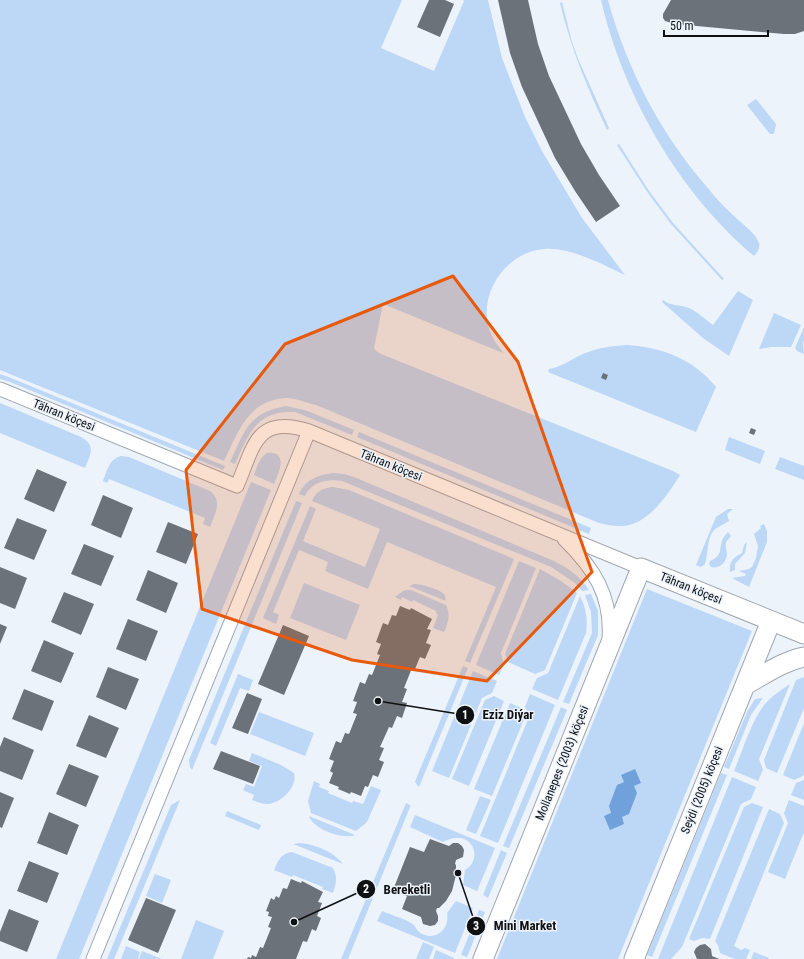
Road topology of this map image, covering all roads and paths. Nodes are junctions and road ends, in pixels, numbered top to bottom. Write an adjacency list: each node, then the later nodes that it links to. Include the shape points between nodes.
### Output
1 (4, 390): 2 (street, Tähran köçesi, via 237,486 254,444 266,430 289,426)
2 (309, 431): 3 (street, Tähran köçesi); 10 (street)
3 (558, 533): 4 (street, Tähran köçesi); 7 (street, via 576,550 602,588 607,606)
4 (641, 568): 5 (street, Tähran köçesi); 7 (street, Mollanepes (2003) köçesi)
5 (771, 621): 6 (street, Tähran köçesi); 9 (street, Seýdi (2005) köçesi)
6 (804, 634)
7 (608, 651): 11 (street, Mollanepes (2003) köçesi)
8 (804, 657): 9 (street, via 781,665)
9 (745, 685): 12 (street, Seýdi (2005) köçesi)
10 (93, 959)
11 (483, 959)
12 (634, 959)

